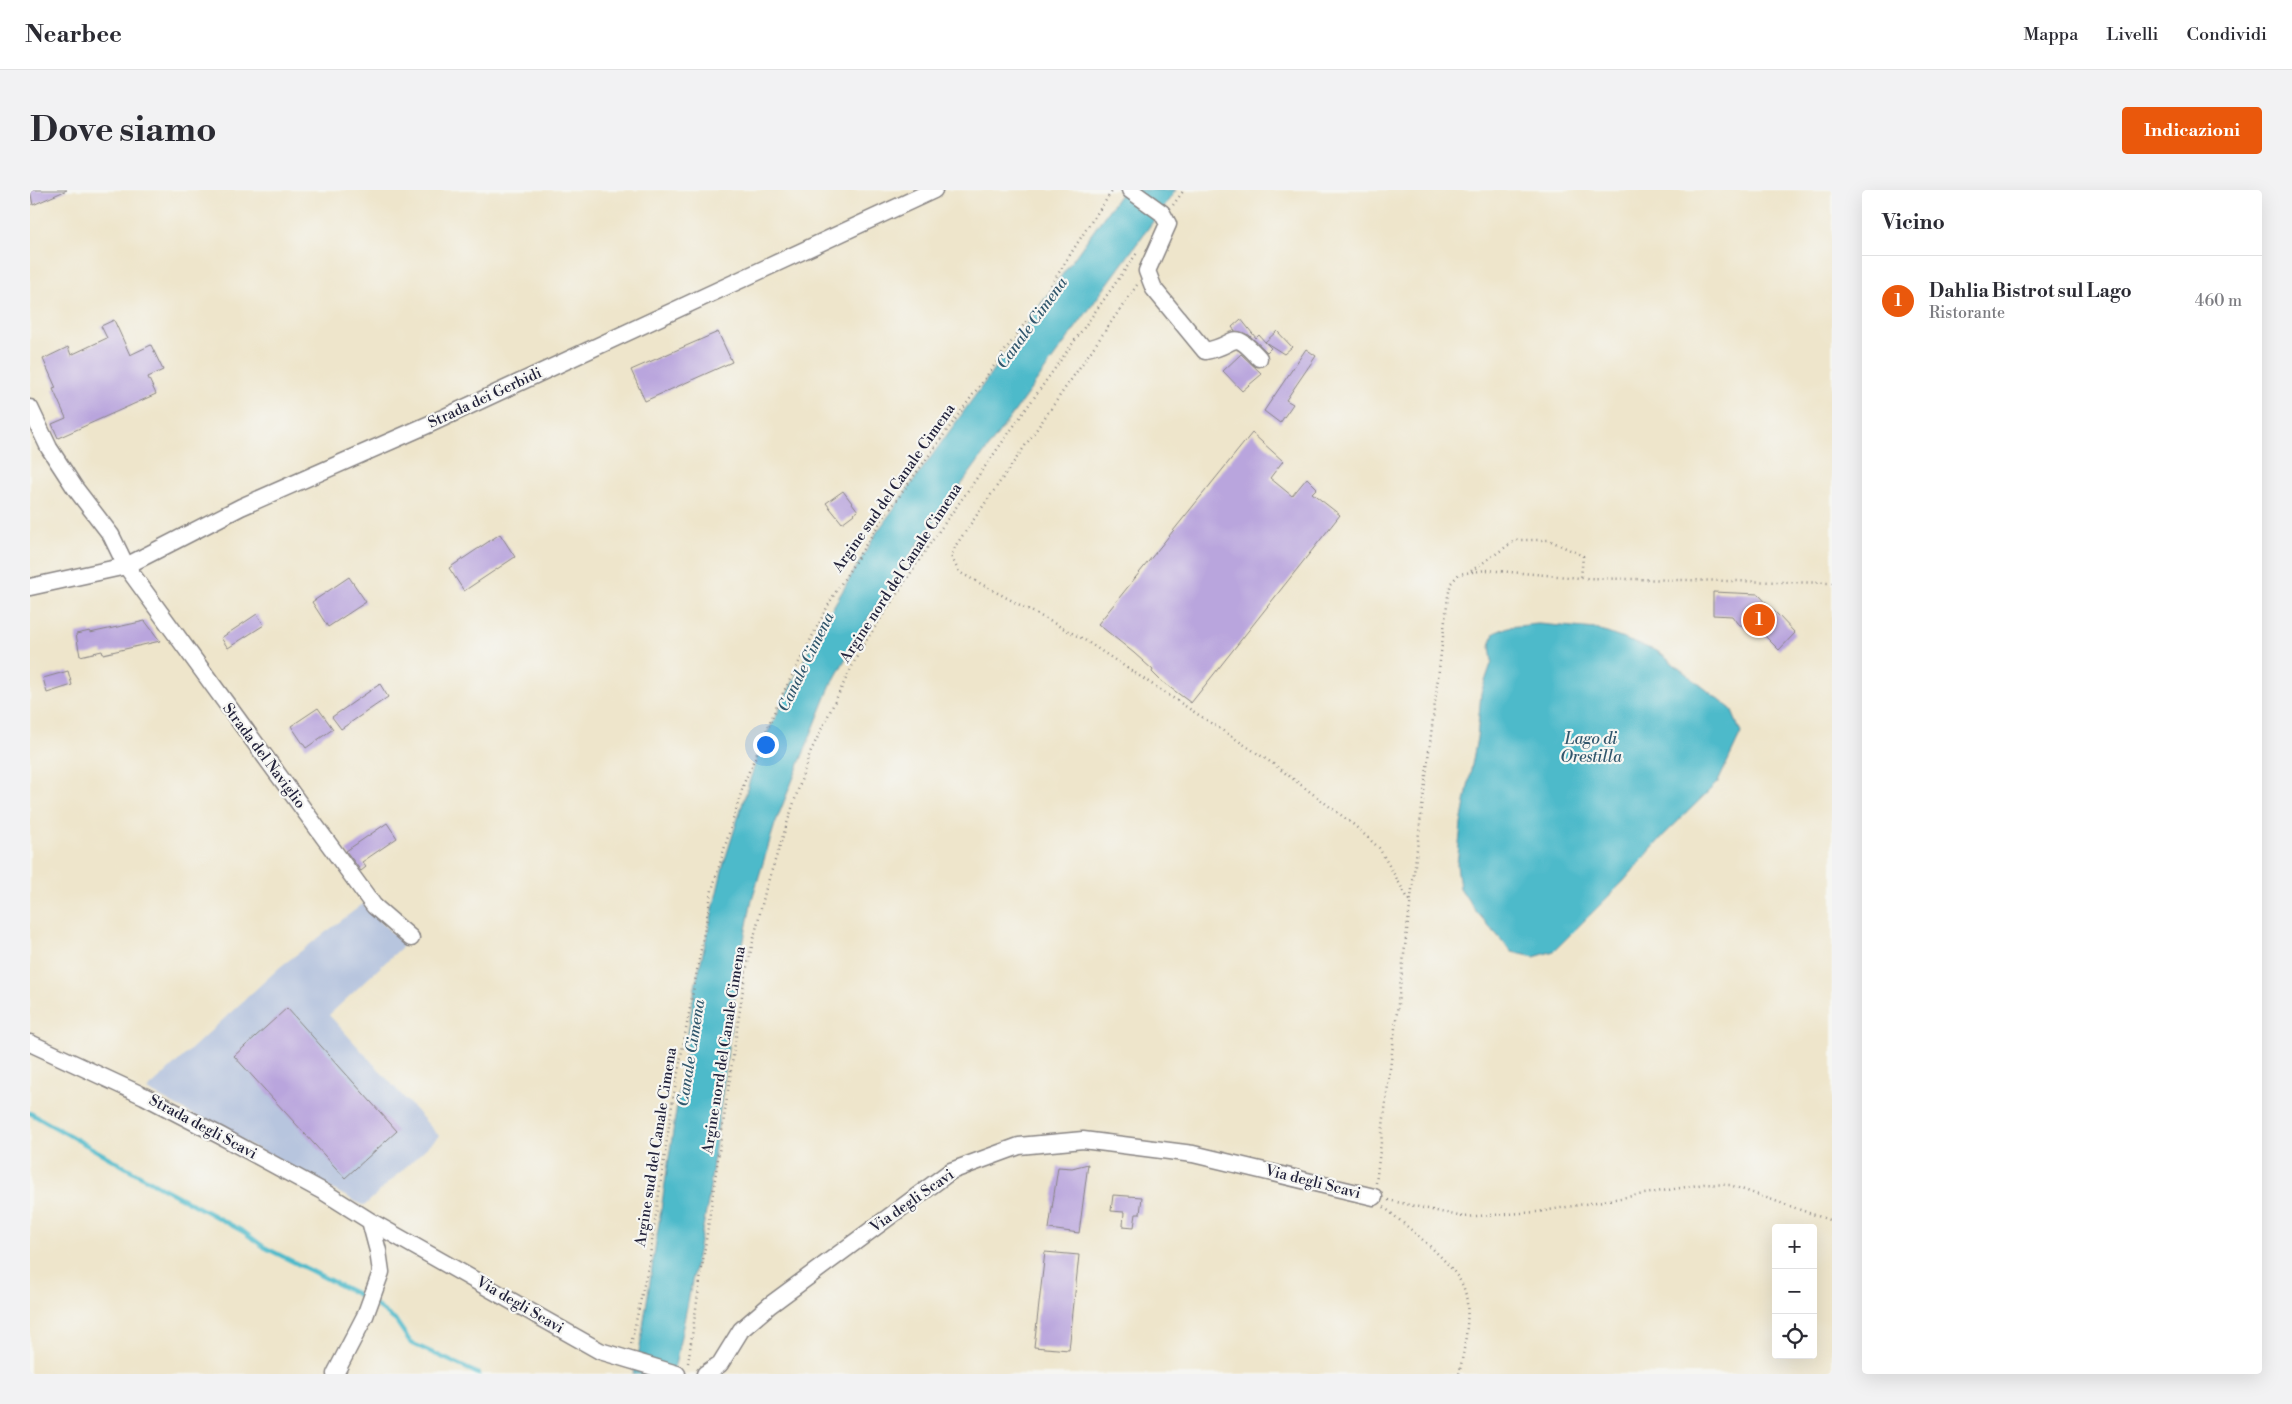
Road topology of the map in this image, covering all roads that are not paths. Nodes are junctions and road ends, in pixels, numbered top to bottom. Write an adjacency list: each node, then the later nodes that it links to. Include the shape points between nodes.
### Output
1 (934, 190): 5 (street, Strada dei Gerbidi, via 432,423 241,507)
2 (1130, 190): 3 (street, via 1163,215 1168,224 1147,271 1154,289 1205,351 1236,339 1242,340)
3 (1259, 358)
4 (30, 408): 5 (street, Strada del Naviglio, via 49,448 111,535)
5 (126, 566): 6 (street, Strada dei Gerbidi); 7 (street, Strada del Naviglio, via 374,906)
6 (30, 587)
7 (411, 938)
8 (30, 1043): 10 (street, Strada degli Scavi, via 144,1096 324,1192)
9 (1374, 1197): 13 (street, Via degli Scavi, via 1193,1154 1083,1140 1019,1146 951,1171 770,1305 741,1330 720,1364)
10 (370, 1221): 11 (street, Via degli Scavi, via 600,1351 630,1355); 12 (street, via 381,1272 365,1316)
11 (682, 1370)
12 (336, 1374)
13 (705, 1374)

